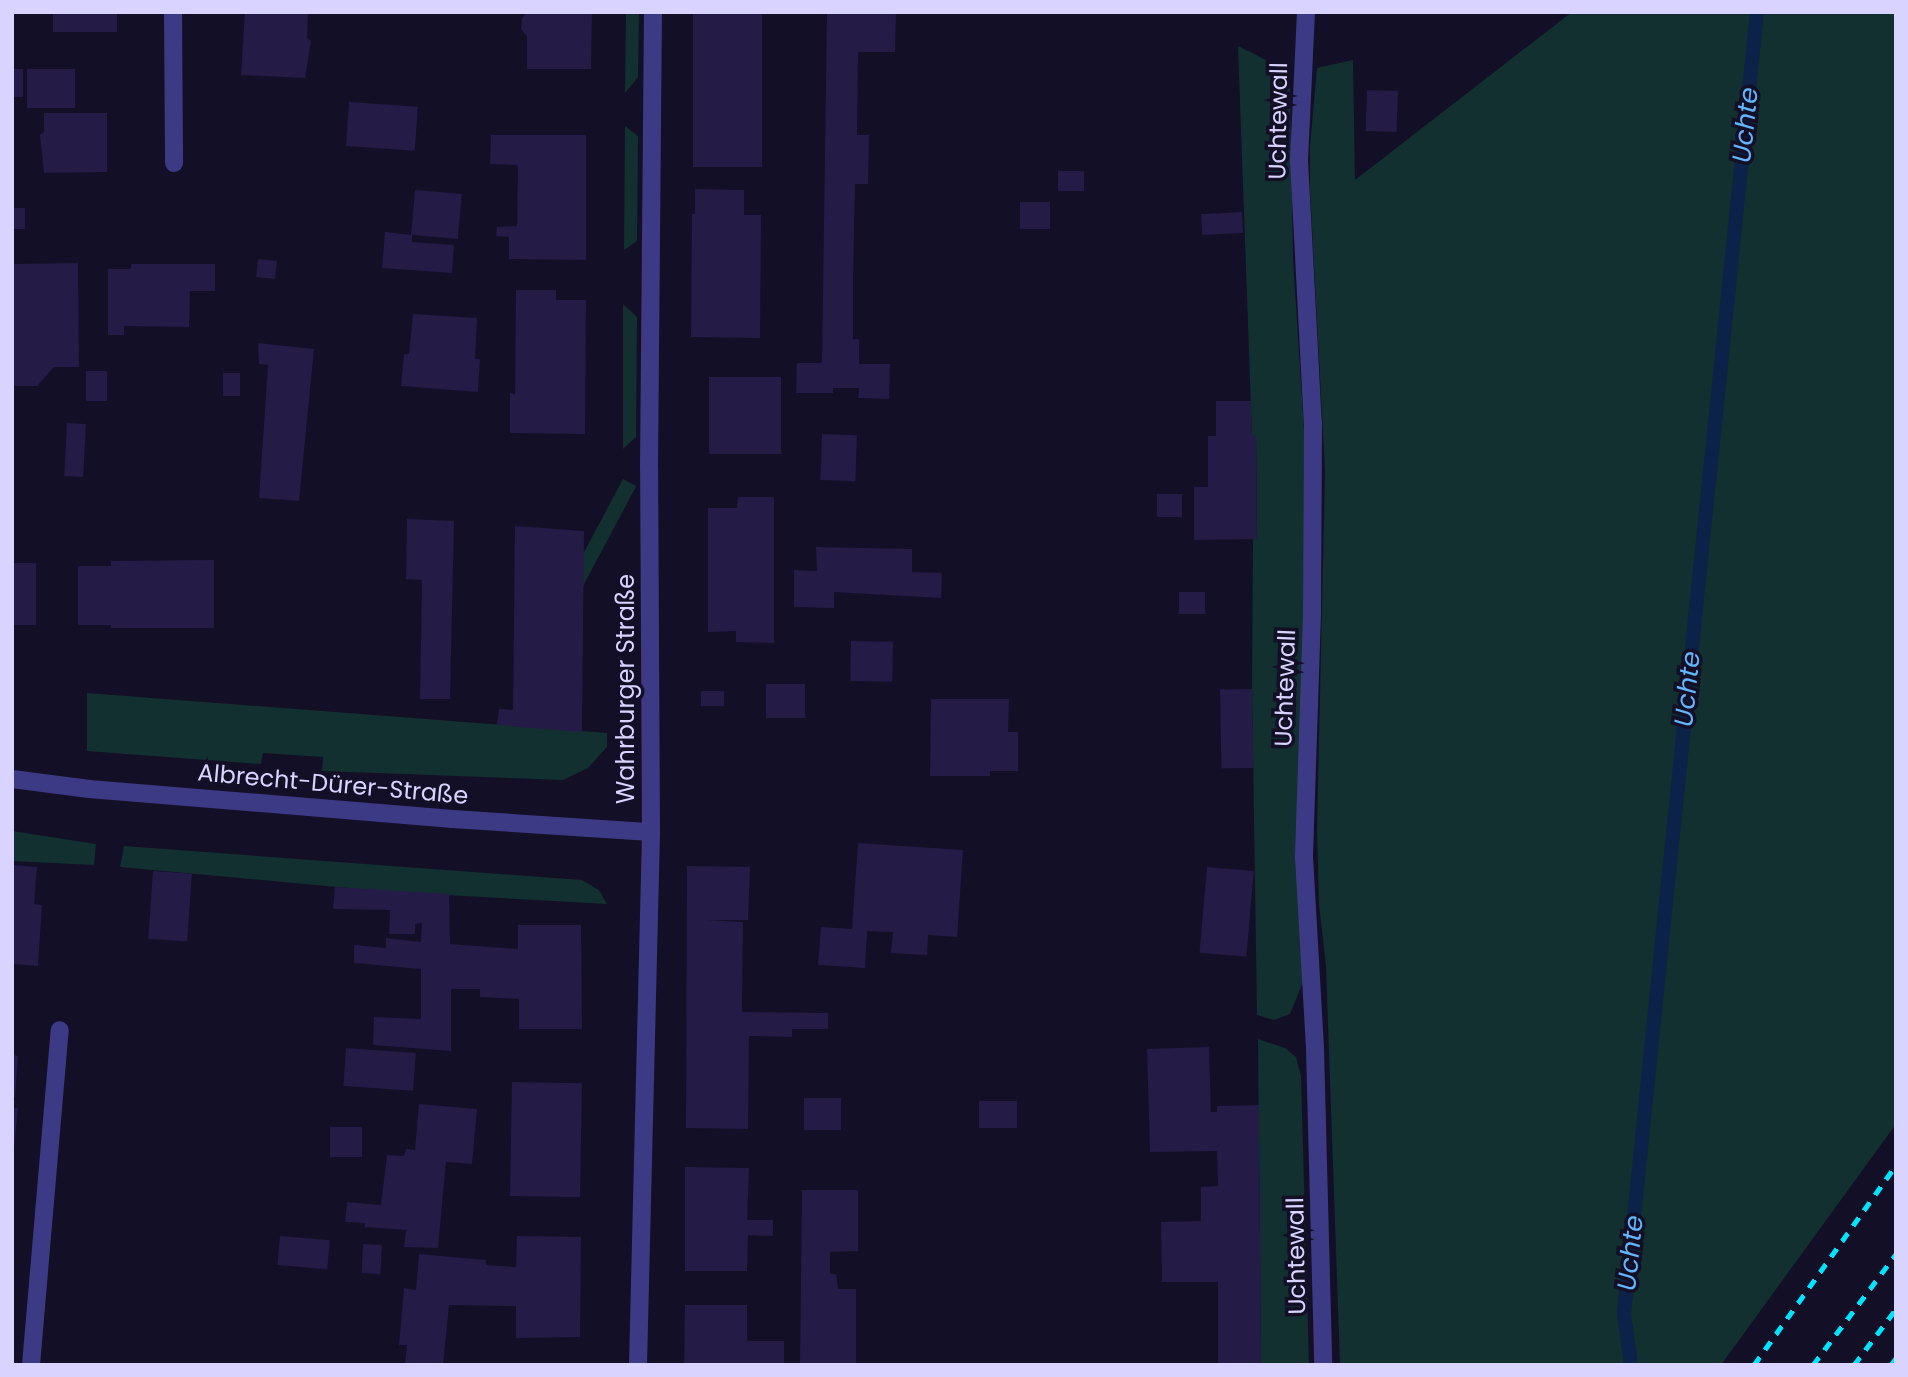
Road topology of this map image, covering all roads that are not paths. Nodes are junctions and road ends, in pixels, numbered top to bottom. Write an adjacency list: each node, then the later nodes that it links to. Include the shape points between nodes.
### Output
1 (173, 12): 4 (street)
2 (653, 12): 6 (street, Wahrburger Straße)
3 (1306, 12): 10 (street, Uchtewall, via 1299,160 1313,452 1304,857 1315,1049)
4 (174, 163)
5 (12, 779): 6 (street, Albrecht-Dürer-Straße, via 89,789)
6 (651, 832): 9 (street, Wahrburger Straße)
7 (60, 1030): 8 (street)
8 (31, 1365)
9 (638, 1365)
10 (1323, 1365)

